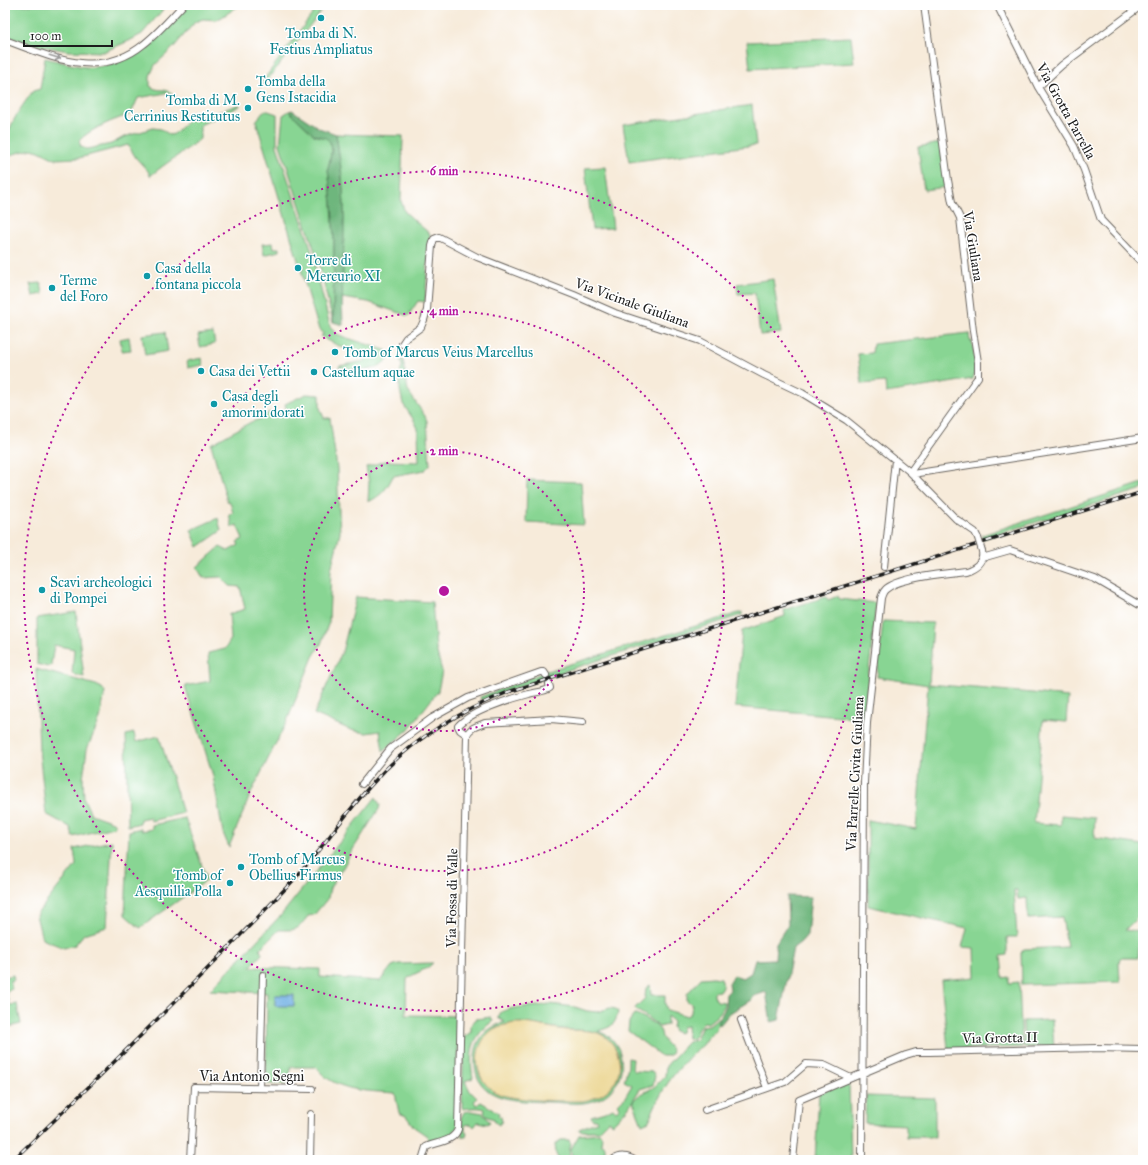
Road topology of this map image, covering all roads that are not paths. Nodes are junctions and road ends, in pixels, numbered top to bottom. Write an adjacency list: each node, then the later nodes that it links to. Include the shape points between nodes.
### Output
1 (183, 5): 5 (street, one-way to 1, via 71,62 103,63 122,58 145,44)
2 (924, 5): 11 (street, Via Giuliana, via 948,180 952,202 960,218 978,377)
3 (997, 5): 6 (street, Via Grotta Parrella)
4 (1142, 5): 6 (street, via 1062,65)
5 (5, 40)
6 (1038, 87): 7 (street, Via Grotta Parrella, via 1074,146 1101,220)
7 (1143, 264)
8 (402, 344): 10 (street, Via Vicinale Giuliana, via 424,320 432,246 434,239 439,238 477,258 616,313 712,346 834,412)
9 (1143, 438): 11 (street)
10 (895, 460): 11 (street, Via Vicinale Giuliana); 13 (street)
11 (911, 473): 12 (street, bridge, via 956,519 975,532)
12 (982, 554): 14 (street, via 1010,550 1095,579); 23 (street, Via Parrelle Civita Giuliana, via 976,567 966,571 930,575 890,586 881,598 865,753 862,848)
13 (884, 568)
14 (1143, 607)
15 (546, 675): 19 (street, via 541,672 468,698 432,718 390,749)
16 (549, 684): 18 (street, via 550,688 547,690 498,704 462,721 458,726)
17 (583, 722): 18 (street, via 551,719 485,723 475,726)
18 (467, 735): 32 (street, Via Fossa di Valle, via 458,1129 457,1134 450,1139 426,1146)
19 (362, 784)
20 (262, 975): 25 (street)
21 (741, 1020): 26 (street)
22 (1143, 1049): 23 (street, Via Grotta II, via 916,1052)
23 (862, 1073): 24 (street, Via Grotta II); 36 (street, Via Parrelle Civita Giuliana)
24 (851, 1078): 26 (street, via 824,1065 806,1064 785,1082); 35 (street, Via Grotta II, via 799,1100)
25 (260, 1088): 27 (street, Via Antonio Segni); 30 (street, Via Antonio Segni, via 194,1086)
26 (768, 1088): 28 (street)
27 (312, 1089)
28 (705, 1110)
29 (311, 1114): 31 (street)
30 (190, 1160)
31 (310, 1160)
32 (422, 1160)
33 (613, 1160): 34 (street, via 623,1157)
34 (634, 1160)
35 (793, 1160)
36 (862, 1160)

